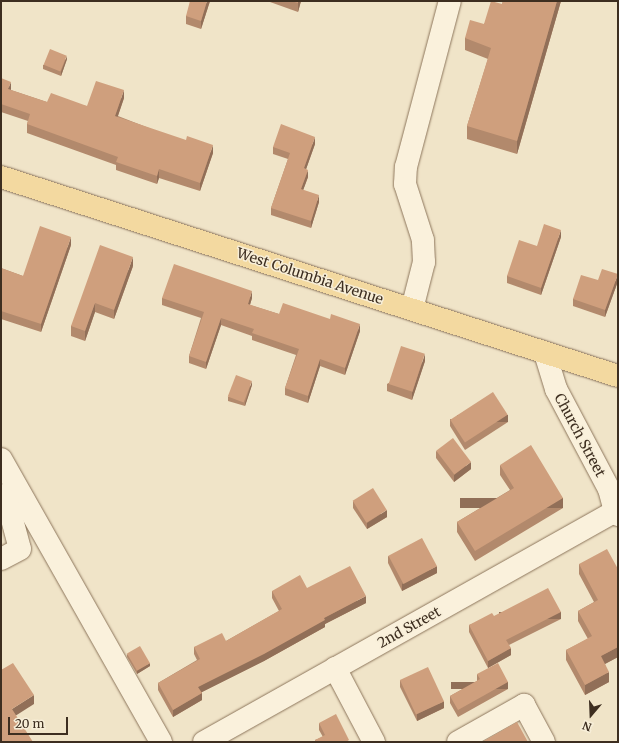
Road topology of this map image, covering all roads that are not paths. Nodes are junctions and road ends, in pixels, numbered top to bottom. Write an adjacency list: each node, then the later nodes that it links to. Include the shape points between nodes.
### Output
1 (450, 1): 3 (street, via 406,167 405,184 423,240 424,262)
2 (1, 177): 3 (main road, West Columbia Avenue)
3 (412, 309): 4 (main road, West Columbia Avenue)
4 (545, 353): 5 (main road, West Columbia Avenue); 8 (street, Church Street, via 556,389 609,489)
5 (618, 376)
6 (1, 459): 9 (street)
7 (1, 495): 10 (street, via 9,508)
8 (616, 513): 12 (street, 2nd Street)
9 (36, 520): 10 (street); 13 (street)
10 (20, 549): 11 (street)
11 (1, 559)
12 (335, 668): 14 (street, 2nd Street); 15 (street)
13 (161, 742)
14 (204, 742)
15 (374, 742)
16 (458, 742): 17 (street, via 524,705)
17 (544, 742)

